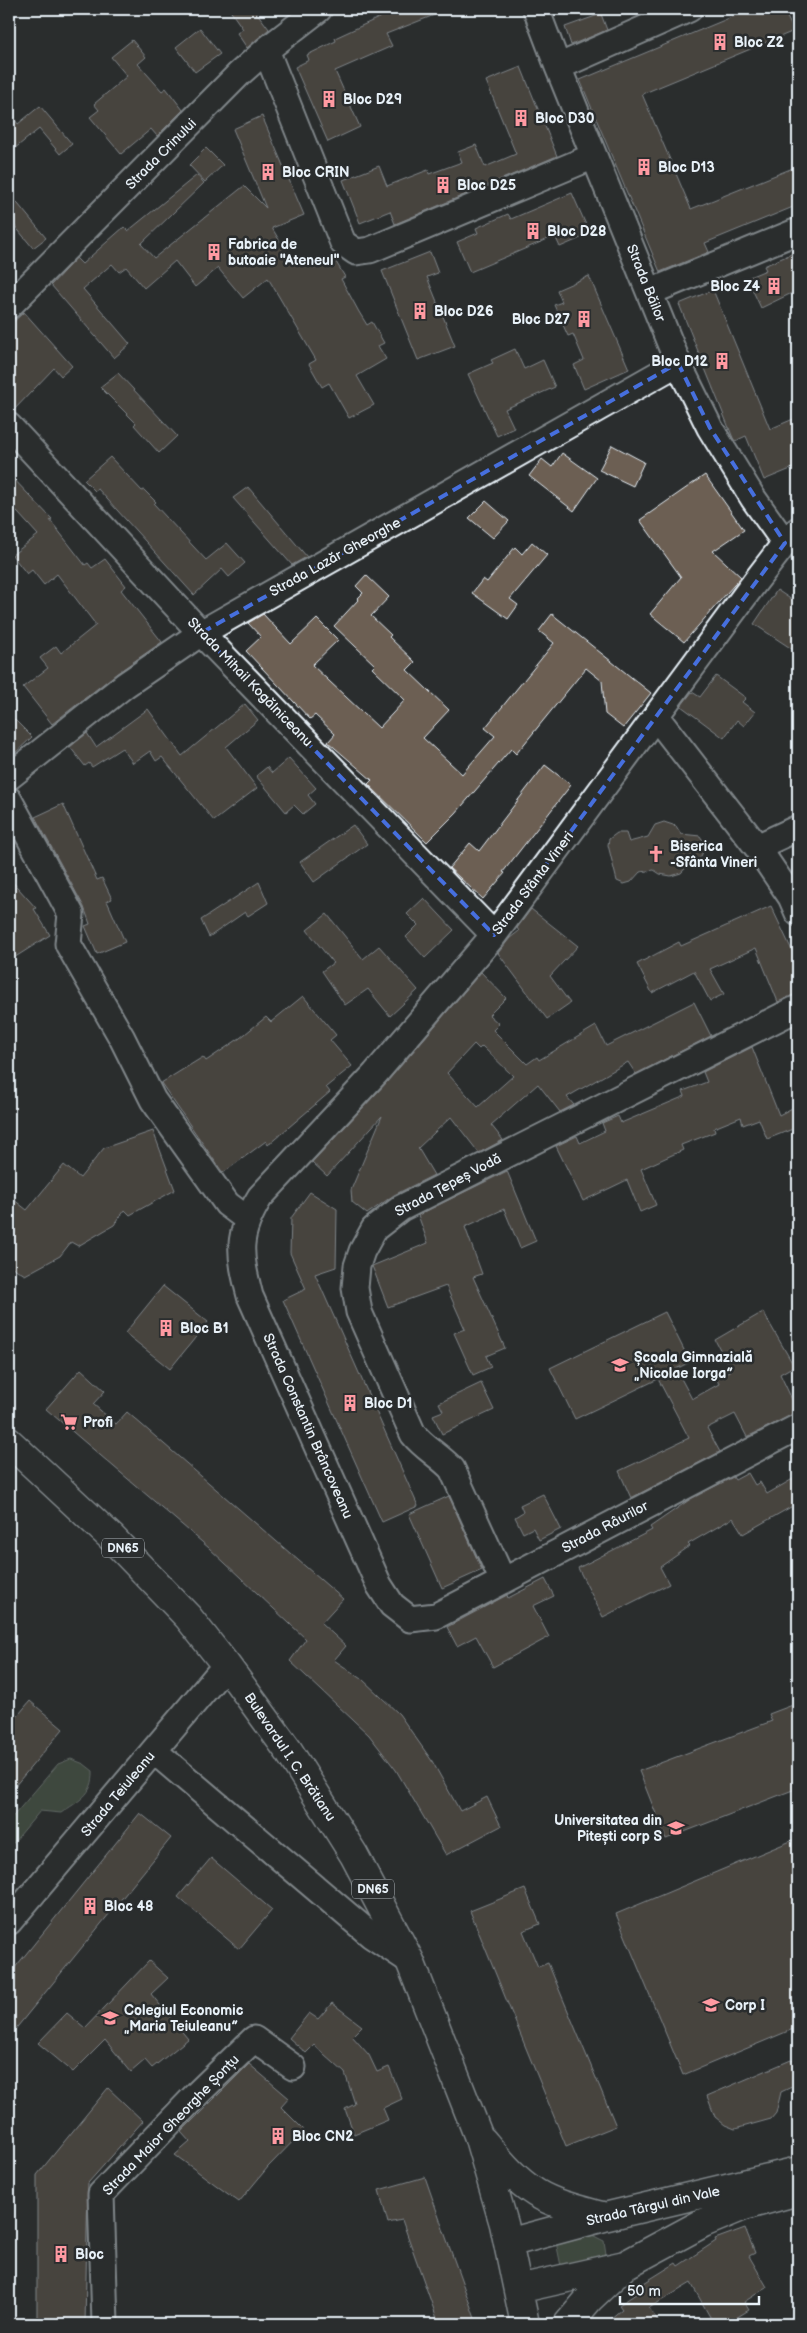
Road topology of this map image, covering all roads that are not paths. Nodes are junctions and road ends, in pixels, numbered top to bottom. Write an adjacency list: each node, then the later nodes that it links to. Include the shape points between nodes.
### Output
1 (319, 9): 4 (street, Strada Crinului)
2 (536, 9): 5 (street, Strada Băilor)
3 (689, 9): 5 (street)
4 (266, 50): 6 (street, via 343,243 356,252 370,250); 9 (street, Strada Crinului)
5 (558, 67): 6 (street, Strada Băilor)
6 (594, 156): 8 (street, Strada Băilor)
7 (798, 231): 8 (street)
8 (650, 292): 10 (street, Strada Băilor)
9 (9, 306)
10 (678, 363): 12 (street, Strada Băilor, via 710,428 753,498); 13 (street, Strada Lazăr Gheorghe)
11 (9, 426): 13 (street, Strada Mihail Kogălniceanu)
12 (792, 536): 14 (street, Strada Sfânta Vineri)
13 (201, 632): 15 (street, Strada Lazăr Gheorghe, via 118,691); 20 (street, Strada Mihail Kogălniceanu)
14 (657, 718): 18 (street); 20 (street, Strada Sfânta Vineri)
15 (9, 777)
16 (9, 800): 22 (street, via 71,914 68,944 153,1100 227,1204)
17 (798, 828): 18 (street)
18 (757, 847): 19 (street)
19 (798, 913)
20 (494, 935): 22 (street, Strada Sfânta Vineri, via 375,1074 260,1197)
21 (798, 1008): 25 (street, Strada Țepeș Vodă, via 401,1208 374,1229 362,1251 355,1288 362,1320 413,1434 421,1445 452,1469)
22 (247, 1219): 26 (street, Strada Constantin Brâncoveanu, via 241,1247 250,1296 379,1585 392,1605)
23 (798, 1427): 25 (street, Strada Râurilor)
24 (9, 1442): 27 (main road, Bulevardul I. C. Brătianu / DN65, via 143,1569 188,1617)
25 (503, 1581): 26 (street, Strada Râurilor, via 436,1616)
26 (410, 1619)
27 (226, 1665): 28 (street, Strada Teiuleanu); 30 (main road, Bulevardul I. C. Brătianu / DN65, via 314,1789 354,1855)
28 (154, 1751): 29 (street, Strada Teiuleanu); 30 (street, via 370,1935)
29 (9, 1922)
30 (410, 1961): 32 (main road, Bulevardul I. C. Brătianu / DN65)
31 (293, 2067): 39 (street, Strada Maior Gheorghe Șonțu, via 254,2039 102,2194)
32 (478, 2135): 35 (main road, via 513,2176 536,2193 564,2206); 36 (main road)
33 (798, 2171): 35 (main road, Strada Târgul din Vale)
34 (798, 2191): 37 (main road, Strada Târgul din Vale, via 744,2206 703,2223)
35 (604, 2217): 36 (main road, Strada Târgul din Vale)
36 (508, 2242): 38 (main road)
37 (625, 2265): 38 (main road, Strada Târgul din Vale); 41 (main road)
38 (518, 2289): 40 (main road)
39 (105, 2324)
40 (525, 2324)
41 (568, 2324)

